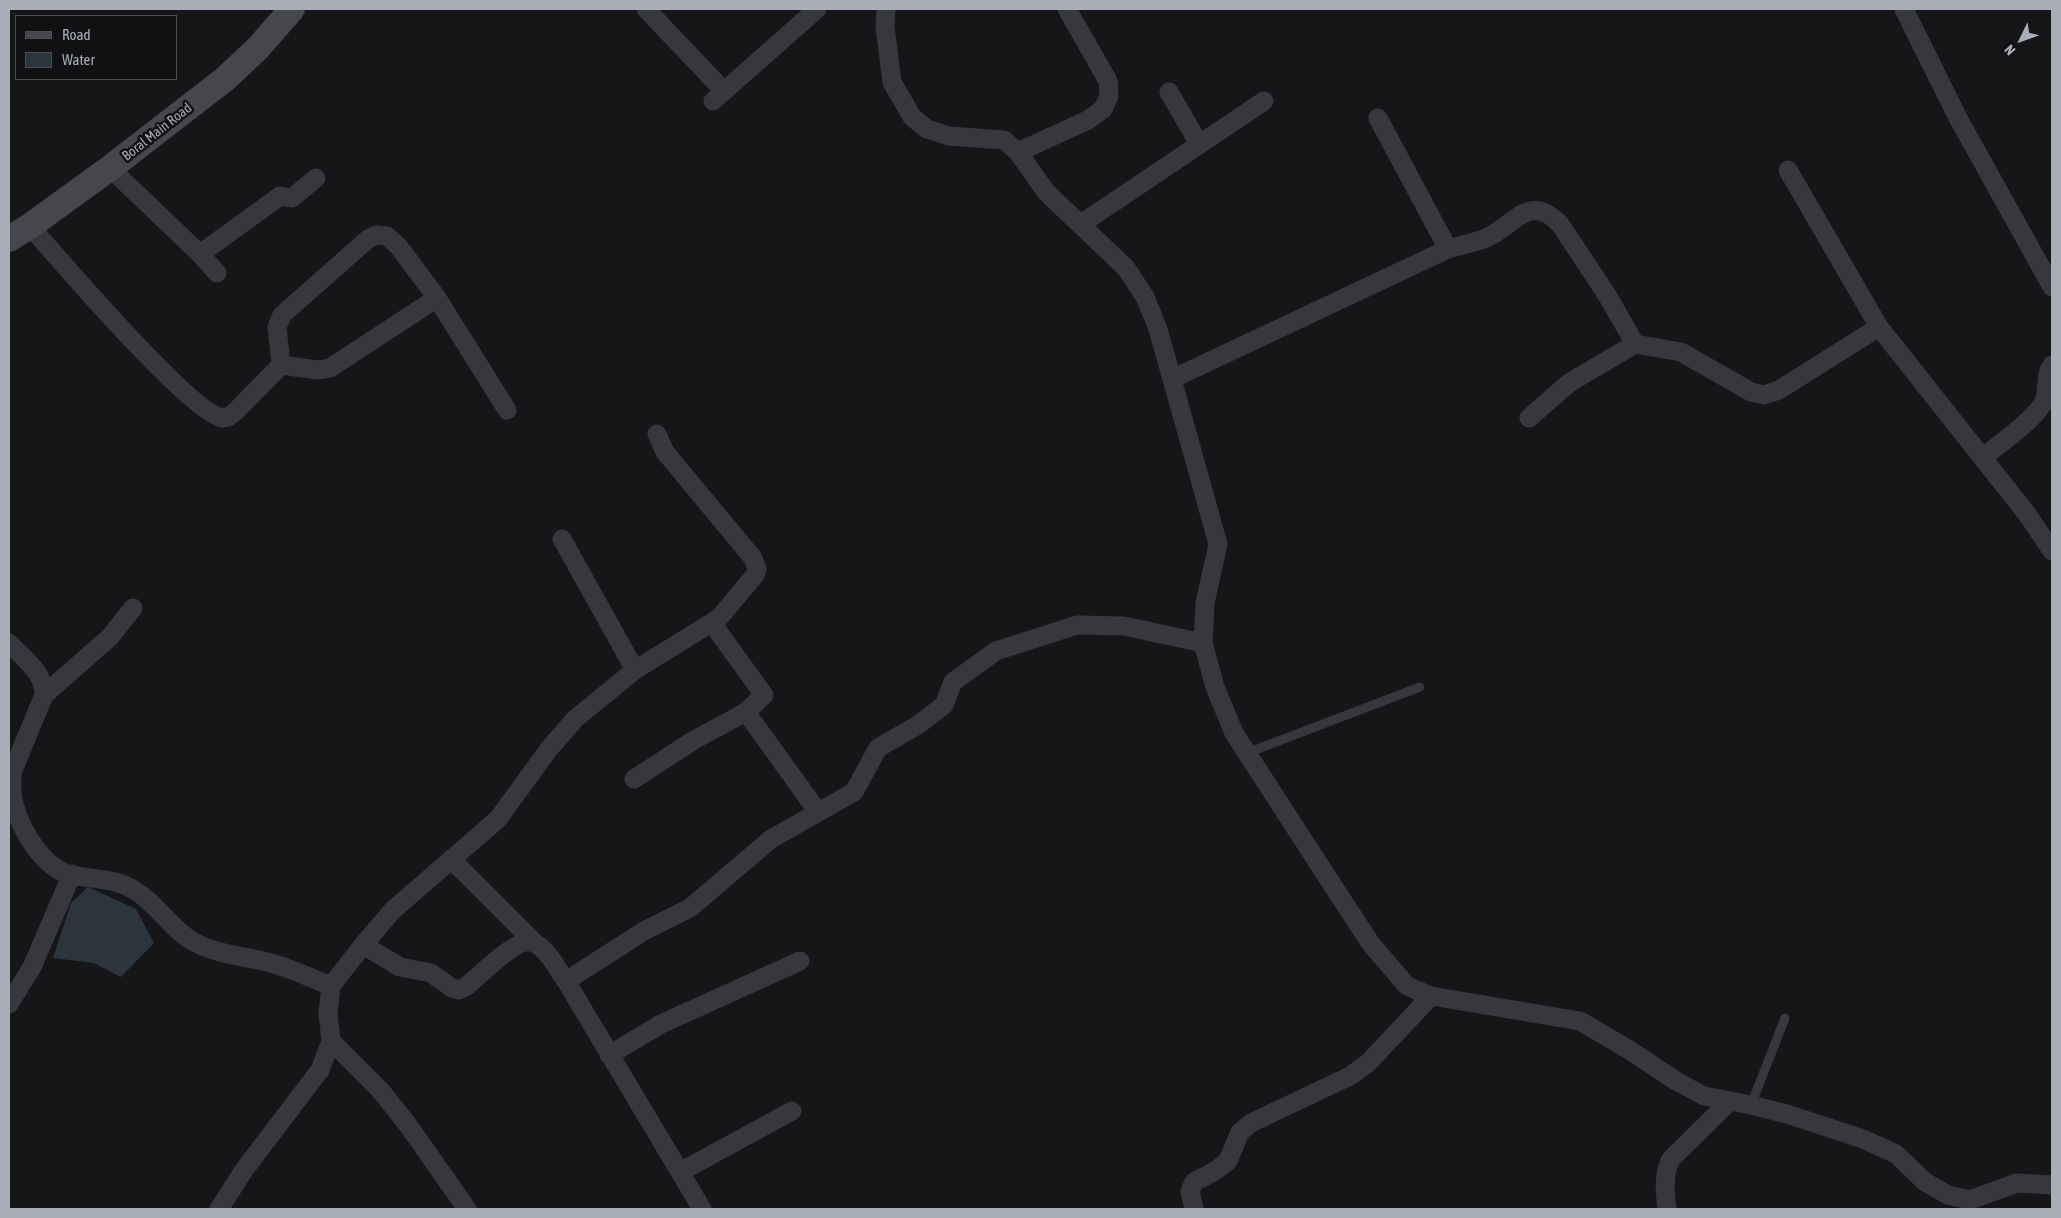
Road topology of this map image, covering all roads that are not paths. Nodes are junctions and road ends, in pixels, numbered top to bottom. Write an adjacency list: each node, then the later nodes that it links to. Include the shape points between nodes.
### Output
1 (292, 9): 12 (main road, Boral Main Road, via 243,64)
2 (646, 9): 3 (street, via 719,96)
3 (817, 9)
4 (886, 9): 11 (street, via 892,82 912,117 927,129 949,136 1004,140)
5 (1067, 9): 11 (street, via 1108,81 1109,96 1103,109 1088,120)
6 (1904, 9): 20 (street, via 1958,118)
7 (1169, 92): 10 (street)
8 (1264, 101): 10 (street)
9 (1378, 118): 17 (street)
10 (1199, 144): 15 (street)
11 (1018, 152): 15 (street, via 1046,192)
12 (110, 168): 16 (main road, Boral Main Road); 18 (street)
13 (1788, 170): 22 (street)
14 (316, 178): 18 (street, via 292,198 280,196)
15 (1081, 224): 26 (street, via 1126,268 1146,297)
16 (19, 232): 24 (street, via 87,291 200,405 218,417 228,417 235,412)
17 (1448, 249): 23 (street, via 1486,238 1523,212 1536,209 1551,214 1607,295); 26 (street)
18 (200, 254): 19 (street)
19 (217, 273)
20 (2052, 286)
21 (437, 298): 24 (street, via 330,368 318,370); 24 (street, via 399,247 387,236 376,235 282,315 277,327); 27 (street)
22 (1879, 327): 23 (street, via 1778,390 1764,395 1752,392 1681,352); 30 (street)
23 (1635, 344): 28 (street, via 1569,383)
24 (281, 365)
25 (2052, 365): 30 (street, via 2047,377 2045,400 2032,418)
26 (1172, 379): 36 (street, via 1218,544 1204,603)
27 (507, 410)
28 (1529, 418)
29 (657, 434): 34 (street, via 665,452 756,564 755,576 749,585)
30 (1982, 458): 32 (street)
31 (562, 539): 37 (street)
32 (2052, 551)
33 (133, 608): 39 (street, via 110,637)
34 (712, 623): 37 (street); 40 (street, via 764,695)
35 (9, 643): 39 (street, via 40,678)
36 (1203, 643): 41 (street, via 1215,687 1234,733); 43 (street, via 1124,626 1076,626 996,651 953,682 944,705 918,725 878,748 854,792)
37 (635, 670): 44 (street, via 575,719 498,819)
38 (1420, 687): 41 (lane)
39 (44, 695): 45 (street, via 12,770 12,793 14,805 35,848 55,868)
40 (746, 712): 42 (street, via 694,740); 43 (street)
41 (1248, 754): 51 (street, via 1371,944 1407,986)
42 (634, 779)
43 (818, 812): 49 (street, via 766,844 690,908 644,931)
44 (451, 859): 46 (street); 47 (street, via 393,910)
45 (72, 874): 50 (street, via 114,881 134,890 177,931 195,943 284,967); 52 (street, via 32,968)
46 (535, 943): 47 (street, via 524,941 513,947 458,990 431,973 400,967); 49 (street)
47 (363, 945): 50 (street)
48 (800, 961): 55 (street, via 661,1024)
49 (566, 981): 55 (street)
50 (331, 986): 54 (street, via 328,1013)
51 (1431, 996): 56 (street, via 1580,1021 1704,1096); 65 (street, via 1368,1063 1350,1076 1250,1123 1240,1132 1228,1161 1194,1182 1190,1191)
52 (9, 1004)
53 (1786, 1018): 57 (lane)
54 (331, 1041): 62 (street, via 320,1070 244,1170); 63 (street, via 362,1070 403,1118)
55 (609, 1055): 59 (street)
56 (1730, 1101): 57 (street); 66 (street, via 1672,1159 1666,1170)
57 (1751, 1105): 61 (street, via 1863,1139 1896,1154 1926,1182)
58 (792, 1111): 59 (street)
59 (680, 1172): 64 (street)
60 (2052, 1186): 61 (street, via 2017,1183)
61 (1959, 1203)
62 (219, 1209)
63 (467, 1209)
64 (702, 1209)
65 (1194, 1209)
66 (1667, 1209)

